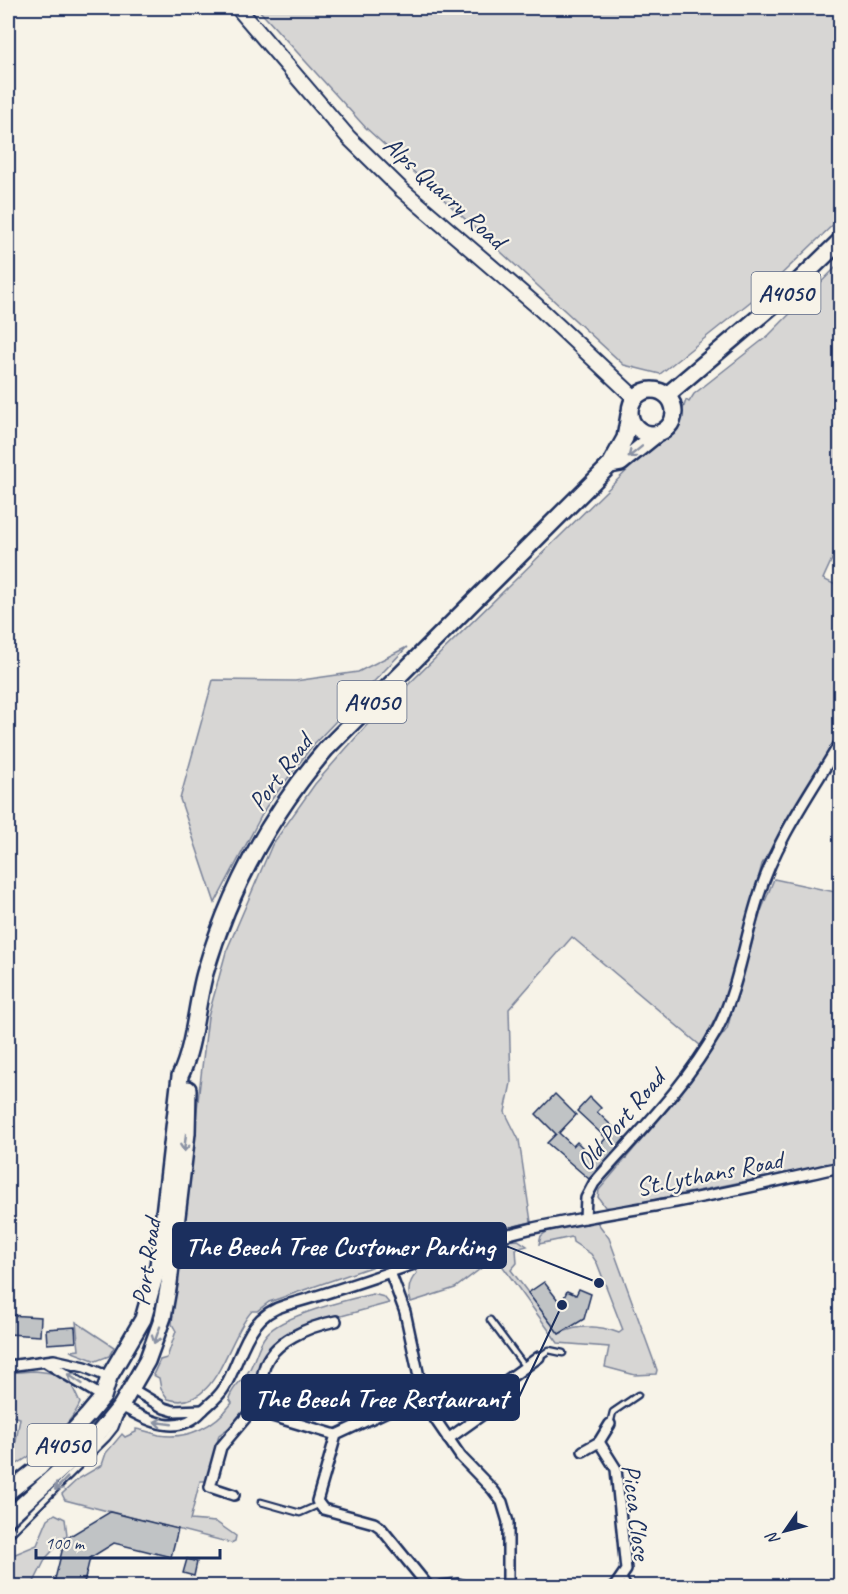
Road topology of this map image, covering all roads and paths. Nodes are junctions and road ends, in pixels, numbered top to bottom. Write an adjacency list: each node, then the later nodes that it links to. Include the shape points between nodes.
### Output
1 (238, 8): 4 (street, Alps Quarry Road, via 312,97 387,175 536,305)
2 (840, 241): 3 (main road, A4050, via 762,315)
3 (667, 395): 4 (main road, via 648,389); 6 (main road, A4050, via 674,406 673,420)
4 (634, 398): 5 (main road, A4050)
5 (629, 415): 6 (main road, via 636,428); 7 (main road, Port Road / A4050, via 625,438)
6 (657, 434): 7 (main road, Port Road / A4050, one-way to 7, via 621,463)
7 (610, 465): 9 (main road, Port Road / A4050, via 343,731 289,796 258,845 228,906 201,987)
8 (840, 743): 11 (street, Old Port Road, via 771,862 732,995 717,1029 678,1084 594,1183 586,1198)
9 (186, 1064): 20 (main road, Port Road / A4050, via 180,1076 154,1284 143,1319); 21 (main road, Port Road / A4050, one-way to 21, via 186,1133 164,1317)
10 (840, 1167): 11 (street, St.Lythans Road)
11 (585, 1218): 12 (street, via 492,1239)
12 (390, 1272): 22 (street, via 405,1312); 26 (street, via 279,1307 264,1316 247,1338 224,1389)
13 (490, 1320): 19 (lane)
14 (336, 1321): 27 (street, via 311,1328 274,1352 264,1368 260,1393)
15 (563, 1353): 16 (lane, via 549,1350)
16 (539, 1358): 19 (street)
17 (47, 1363): 18 (street); 20 (street, via 65,1362); 24 (street, one-way to 17)
18 (8, 1366)
19 (525, 1367): 30 (street, via 492,1391 486,1412)
20 (109, 1377): 21 (main road); 24 (main road, Port Road / A4050)
21 (132, 1389): 25 (main road, Port Road / A4050); 26 (street, via 174,1411)
22 (424, 1394): 29 (street); 30 (street)
23 (638, 1395): 28 (lane, via 613,1412)
24 (103, 1397): 25 (main road, A4050); 33 (main road, Port Road / A4050, via 63,1445)
25 (121, 1406): 26 (street, one-way to 25, via 196,1420 169,1425 146,1420); 37 (main road, Port Road / A4050, via 77,1456); 38 (lane, one-way to 38, via 119,1420 107,1437)
26 (203, 1410)
27 (252, 1410): 29 (street); 34 (street, via 221,1447 210,1487)
28 (610, 1424): 31 (street, Picca Close)
29 (336, 1435): 36 (street)
30 (448, 1439): 43 (street, via 502,1502 508,1522)
31 (599, 1442): 32 (street, Picca Close); 39 (street, Picca Close, via 616,1469 625,1555)
32 (583, 1451)
33 (8, 1492)
34 (234, 1495)
35 (261, 1502): 36 (lane, via 300,1513)
36 (318, 1505): 40 (street, via 380,1527)
37 (8, 1518)
38 (8, 1536)
39 (623, 1577): 44 (street, Picca Close); 45 (lane)
40 (428, 1587)
41 (441, 1587): 42 (street)
42 (465, 1587)
43 (508, 1587)
44 (615, 1587)
45 (628, 1587)

